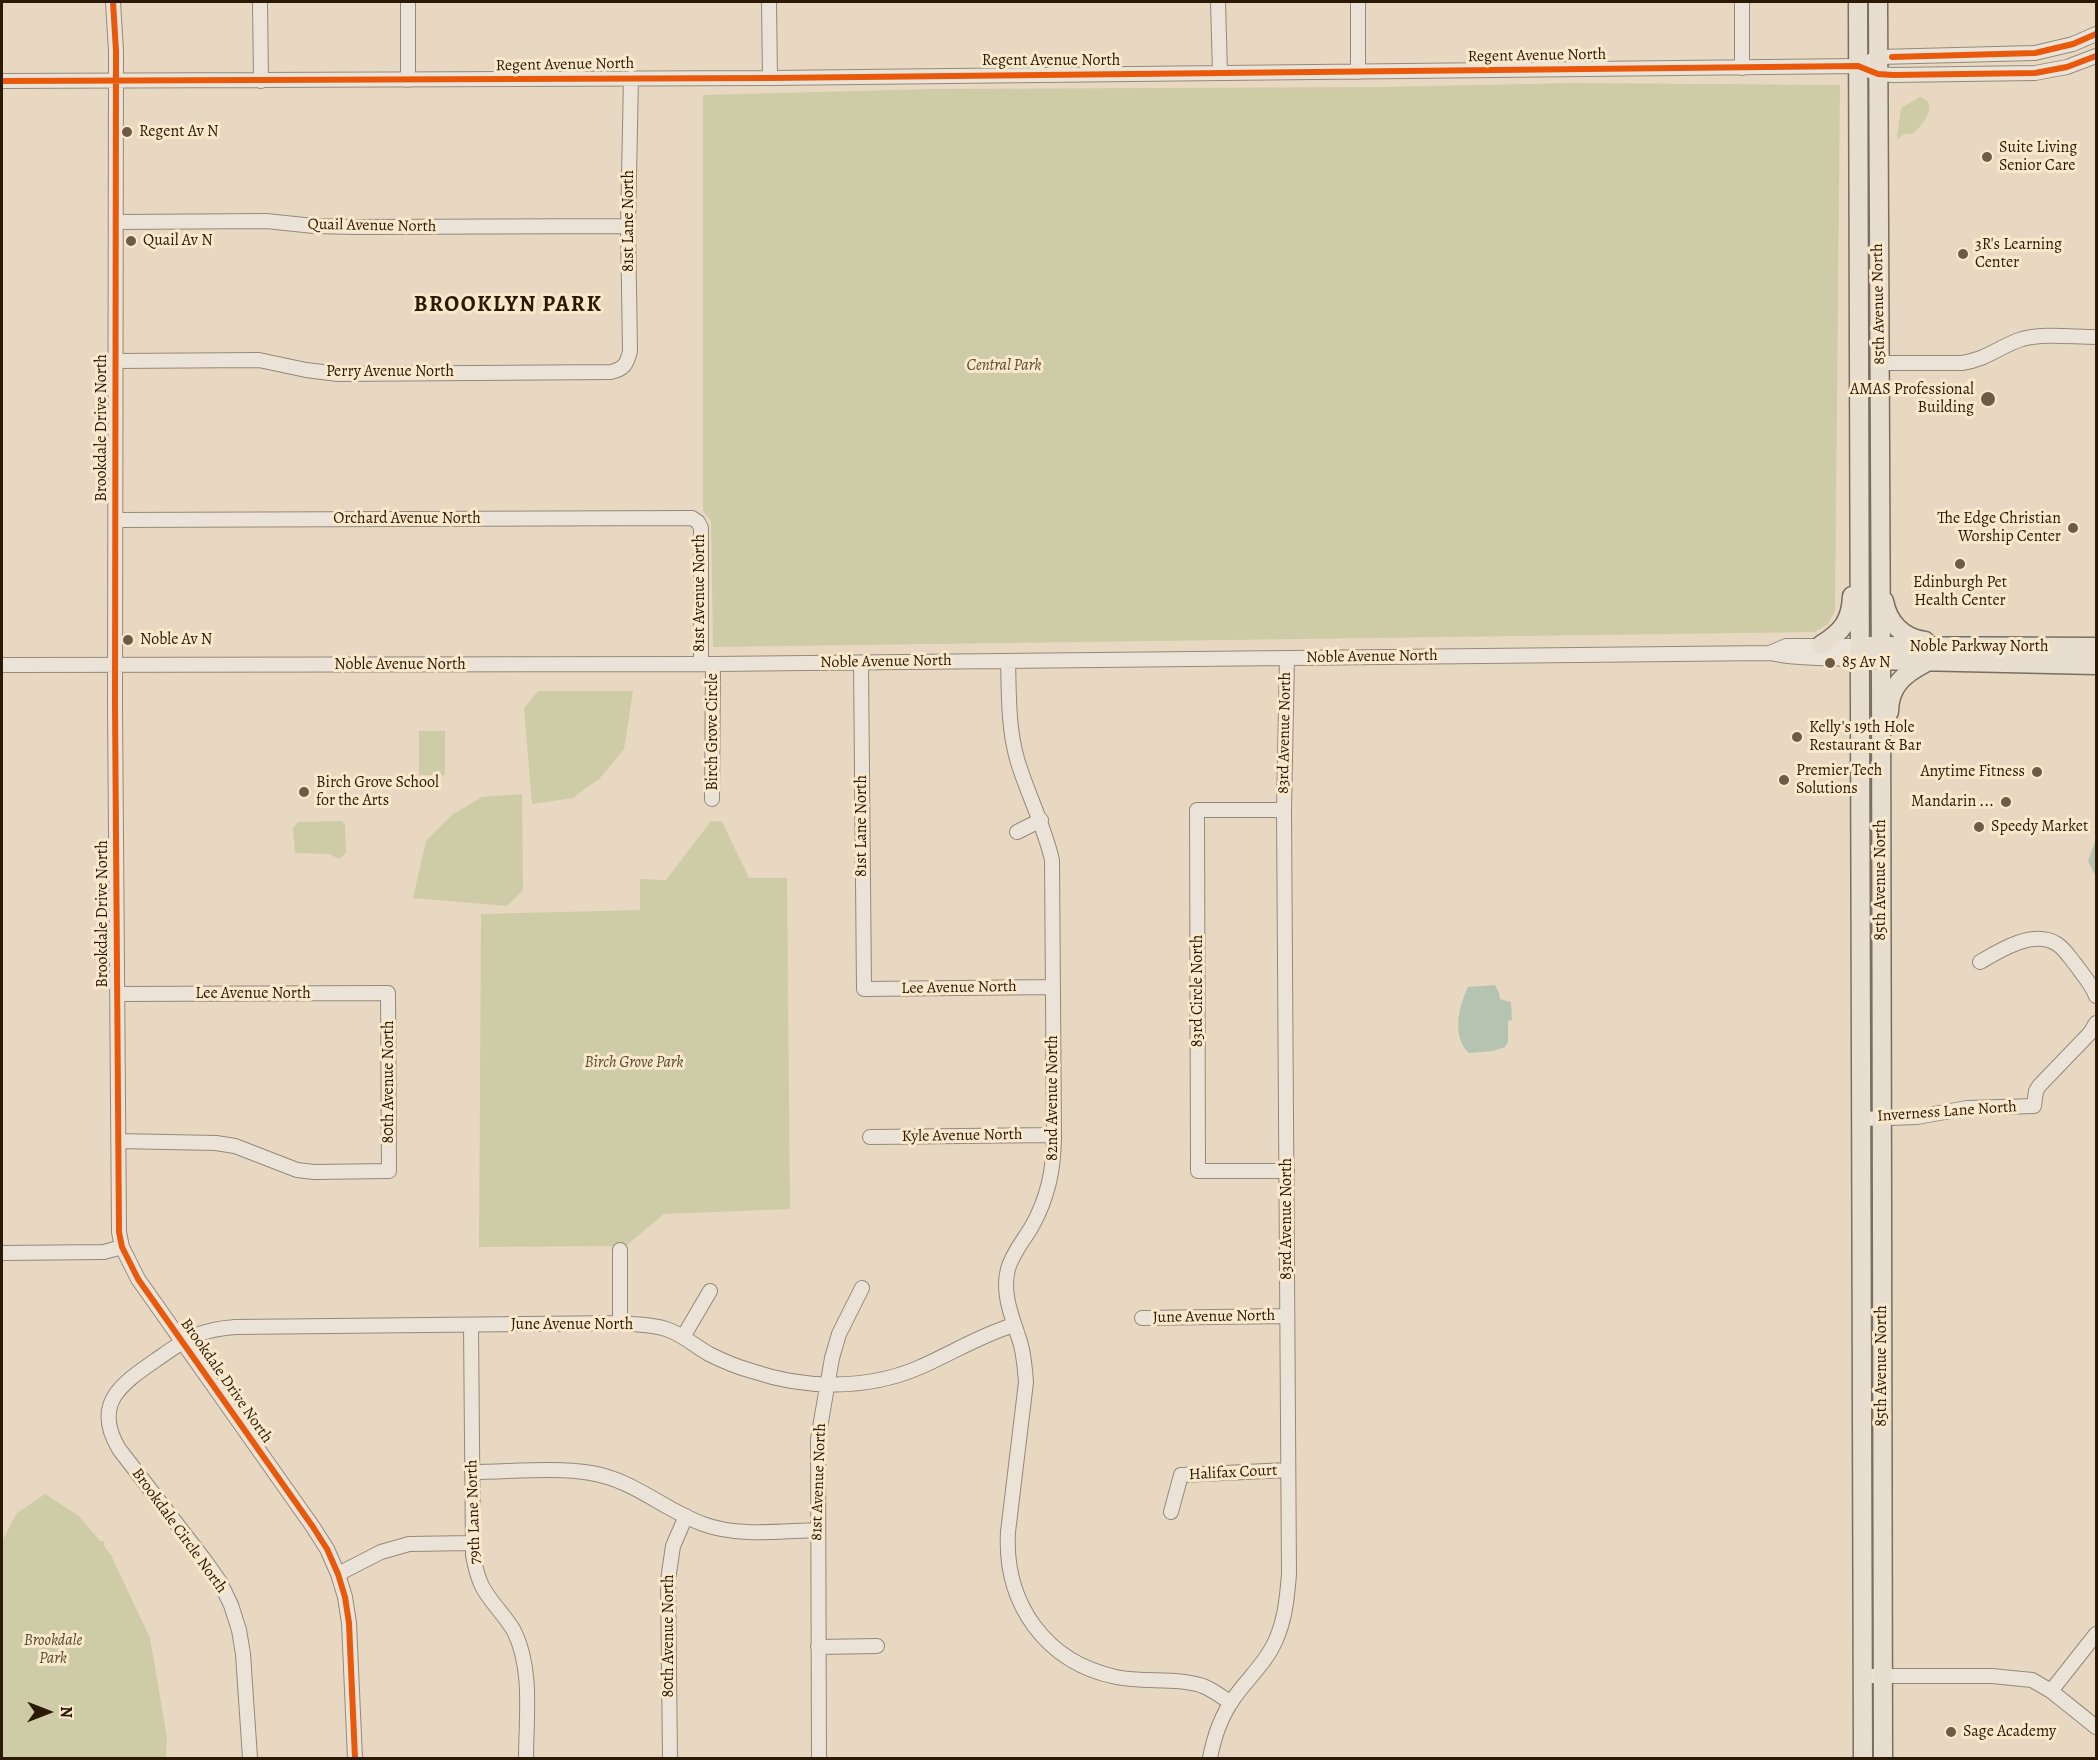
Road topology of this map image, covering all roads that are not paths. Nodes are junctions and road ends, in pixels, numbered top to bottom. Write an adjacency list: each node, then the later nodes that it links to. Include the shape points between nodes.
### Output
1 (113, 2): 21 (street, Brookdale Drive North)
2 (260, 2): 22 (street)
3 (408, 2): 19 (street)
4 (769, 2): 18 (street)
5 (1218, 2): 16 (street)
6 (1359, 2): 15 (street)
7 (1742, 2): 14 (street)
8 (1858, 2): 12 (main road, 85th Avenue North)
9 (1878, 2): 13 (main road, 85th Avenue North)
10 (2097, 34): 13 (street, Regent Avenue North, via 2035,53)
11 (2097, 56): 13 (street, Regent Avenue North, via 2035,73)
12 (1858, 66): 13 (street, Regent Avenue North); 14 (street, Regent Avenue North); 29 (main road, 85th Avenue North)
13 (1878, 66): 27 (main road, 85th Avenue North)
14 (1742, 68): 15 (street, Regent Avenue North)
15 (1358, 72): 16 (street, Regent Avenue North)
16 (1220, 73): 18 (street, Regent Avenue North)
17 (631, 78): 18 (street, Regent Avenue North); 19 (street, Regent Avenue North); 24 (street, 81st Lane North)
18 (770, 78)
19 (408, 80): 22 (street, Regent Avenue North)
20 (2, 81): 21 (street, Regent Avenue North)
21 (116, 81): 22 (street, Regent Avenue North); 23 (street, Brookdale Drive North)
22 (261, 81)
23 (116, 222): 24 (street, Quail Avenue North, via 266,221 356,227); 26 (street, Brookdale Drive North)
24 (628, 226): 28 (street, 81st Lane North)
25 (2097, 337): 27 (street, via 2034,337 1962,363)
26 (116, 361): 28 (street, Perry Avenue North, via 259,360 338,374 611,372); 30 (street, Brookdale Drive North)
27 (1879, 363): 32 (main road, 85th Avenue North)
28 (627, 364)
29 (1860, 473): 33 (main road, via 1852,488 1851,612 1842,630); 37 (main road, 85th Avenue North)
30 (116, 520): 31 (street, Orchard Avenue North, via 692,518); 45 (street, Brookdale Drive North)
31 (698, 522): 43 (street, 81st Avenue North)
32 (1880, 586): 34 (main road, via 1888,617 1905,635 1923,641); 38 (main road, 85th Avenue North)
33 (1821, 645): 36 (street, Noble Avenue North, via 1786,646); 37 (street, Noble Avenue North)
34 (1977, 646): 35 (main road, Noble Parkway North); 38 (main road, Noble Parkway North)
35 (2097, 647)
36 (1770, 653): 37 (street, Noble Avenue North, via 1787,657); 39 (street, Noble Avenue North)
37 (1861, 653): 38 (main road, Noble Parkway North); 60 (main road, 85th Avenue North)
38 (1881, 654): 41 (main road, Noble Parkway North); 50 (main road, 85th Avenue North)
39 (1287, 658): 40 (street, Noble Avenue North); 48 (street, 83rd Avenue North)
40 (1008, 661): 42 (street, Noble Avenue North); 49 (street, 82nd Avenue North, via 1011,728 1017,757)
41 (1927, 662): 46 (main road, Noble Parkway North); 50 (main road, via 1904,676 1890,698 1889,801)
42 (861, 663): 43 (street, Noble Avenue North); 54 (street, 81st Lane North)
43 (707, 664): 45 (street, Noble Avenue North); 47 (street, Birch Grove Circle)
44 (2, 665): 45 (street, Noble Avenue North)
45 (116, 665): 56 (street, Brookdale Drive North)
46 (2097, 665)
47 (712, 799)
48 (1284, 810): 64 (street, 83rd Avenue North); 64 (street, 83rd Circle North, via 1197,810 1198,1171)
49 (1041, 820): 51 (street); 53 (street, 82nd Avenue North, via 1052,860)
50 (1881, 826): 59 (main road, 85th Avenue North)
51 (1017, 832)
52 (1980, 962): 57 (street, via 2032,939 2048,940 2065,951)
53 (1053, 987): 54 (street, Lee Avenue North); 61 (street, 82nd Avenue North)
54 (864, 989)
55 (388, 993): 56 (street, Lee Avenue North); 63 (street, 80th Avenue North, via 389,1171 314,1172 297,1170 235,1146)
56 (118, 994): 63 (street, Brookdale Drive North)
57 (2097, 996)
58 (2097, 1023): 59 (street, Inverness Lane North, via 2039,1086 2034,1106 1967,1108 1917,1117)
59 (1882, 1118): 60 (street, Inverness Lane North); 89 (main road, 85th Avenue North)
60 (1862, 1119): 88 (main road, 85th Avenue North)
61 (1054, 1135): 62 (street, Kyle Avenue North); 74 (street, 82nd Avenue North, via 1048,1191 1008,1269 1006,1285)
62 (870, 1137)
63 (118, 1141): 65 (street, Brookdale Drive North)
64 (1287, 1171): 70 (street, 83rd Avenue North)
65 (122, 1247): 67 (street, via 104,1252); 76 (street, Brookdale Drive North, via 138,1279)
66 (620, 1250): 72 (street)
67 (2, 1253)
68 (862, 1288): 77 (street, 81st Avenue North, via 839,1334)
69 (710, 1292): 75 (street)
70 (1287, 1316): 71 (street, June Avenue North); 78 (street, 83rd Avenue North)
71 (1142, 1318)
72 (620, 1323): 73 (street, June Avenue North); 75 (street, June Avenue North, via 664,1328)
73 (471, 1325): 76 (street, June Avenue North, via 215,1328); 79 (street, 79th Lane North)
74 (1014, 1325): 77 (street, June Avenue North, via 916,1369 876,1379); 91 (street, 82nd Avenue North, via 1026,1382 1003,1520 1010,1575 1026,1616 1055,1648 1073,1660 1114,1676 1193,1683)
75 (683, 1337): 77 (street, June Avenue North, via 708,1353 765,1376)
76 (181, 1342): 84 (street, Brookdale Drive North, via 313,1527); 93 (street, Brookdale Circle North, via 120,1386 109,1410 108,1424 119,1449 206,1562 231,1605 243,1654)
77 (827, 1384): 82 (street, 81st Avenue North, via 818,1439)
78 (1288, 1470): 80 (street, Halifax Court, via 1181,1475); 91 (street, 83rd Avenue North, via 1287,1611 1263,1663)
79 (472, 1472): 81 (street, via 591,1473 639,1489); 83 (street, 79th Lane North)
80 (1171, 1512)
81 (686, 1516): 82 (street, via 720,1529); 96 (street, 80th Avenue North, via 672,1546 668,1580)
82 (817, 1530): 87 (street, 81st Avenue North)
83 (472, 1543): 84 (street, via 409,1544 381,1552); 95 (street, 79th Lane North, via 482,1587 520,1646 525,1680)
84 (338, 1574): 94 (street, Brookdale Drive North, via 349,1623)
85 (2097, 1634): 90 (street)
86 (877, 1646): 87 (street)
87 (818, 1647): 97 (street, 81st Avenue North)
88 (1863, 1676): 89 (street); 99 (main road, 85th Avenue North)
89 (1882, 1676): 90 (street, via 2021,1678); 100 (main road, 85th Avenue North)
90 (2052, 1691): 92 (street)
91 (1231, 1703): 98 (street, 83rd Avenue North)
92 (2097, 1727)
93 (250, 1758)
94 (356, 1758)
95 (526, 1758)
96 (670, 1758)
97 (819, 1758)
98 (1210, 1758)
99 (1863, 1758)
100 (1883, 1758)

